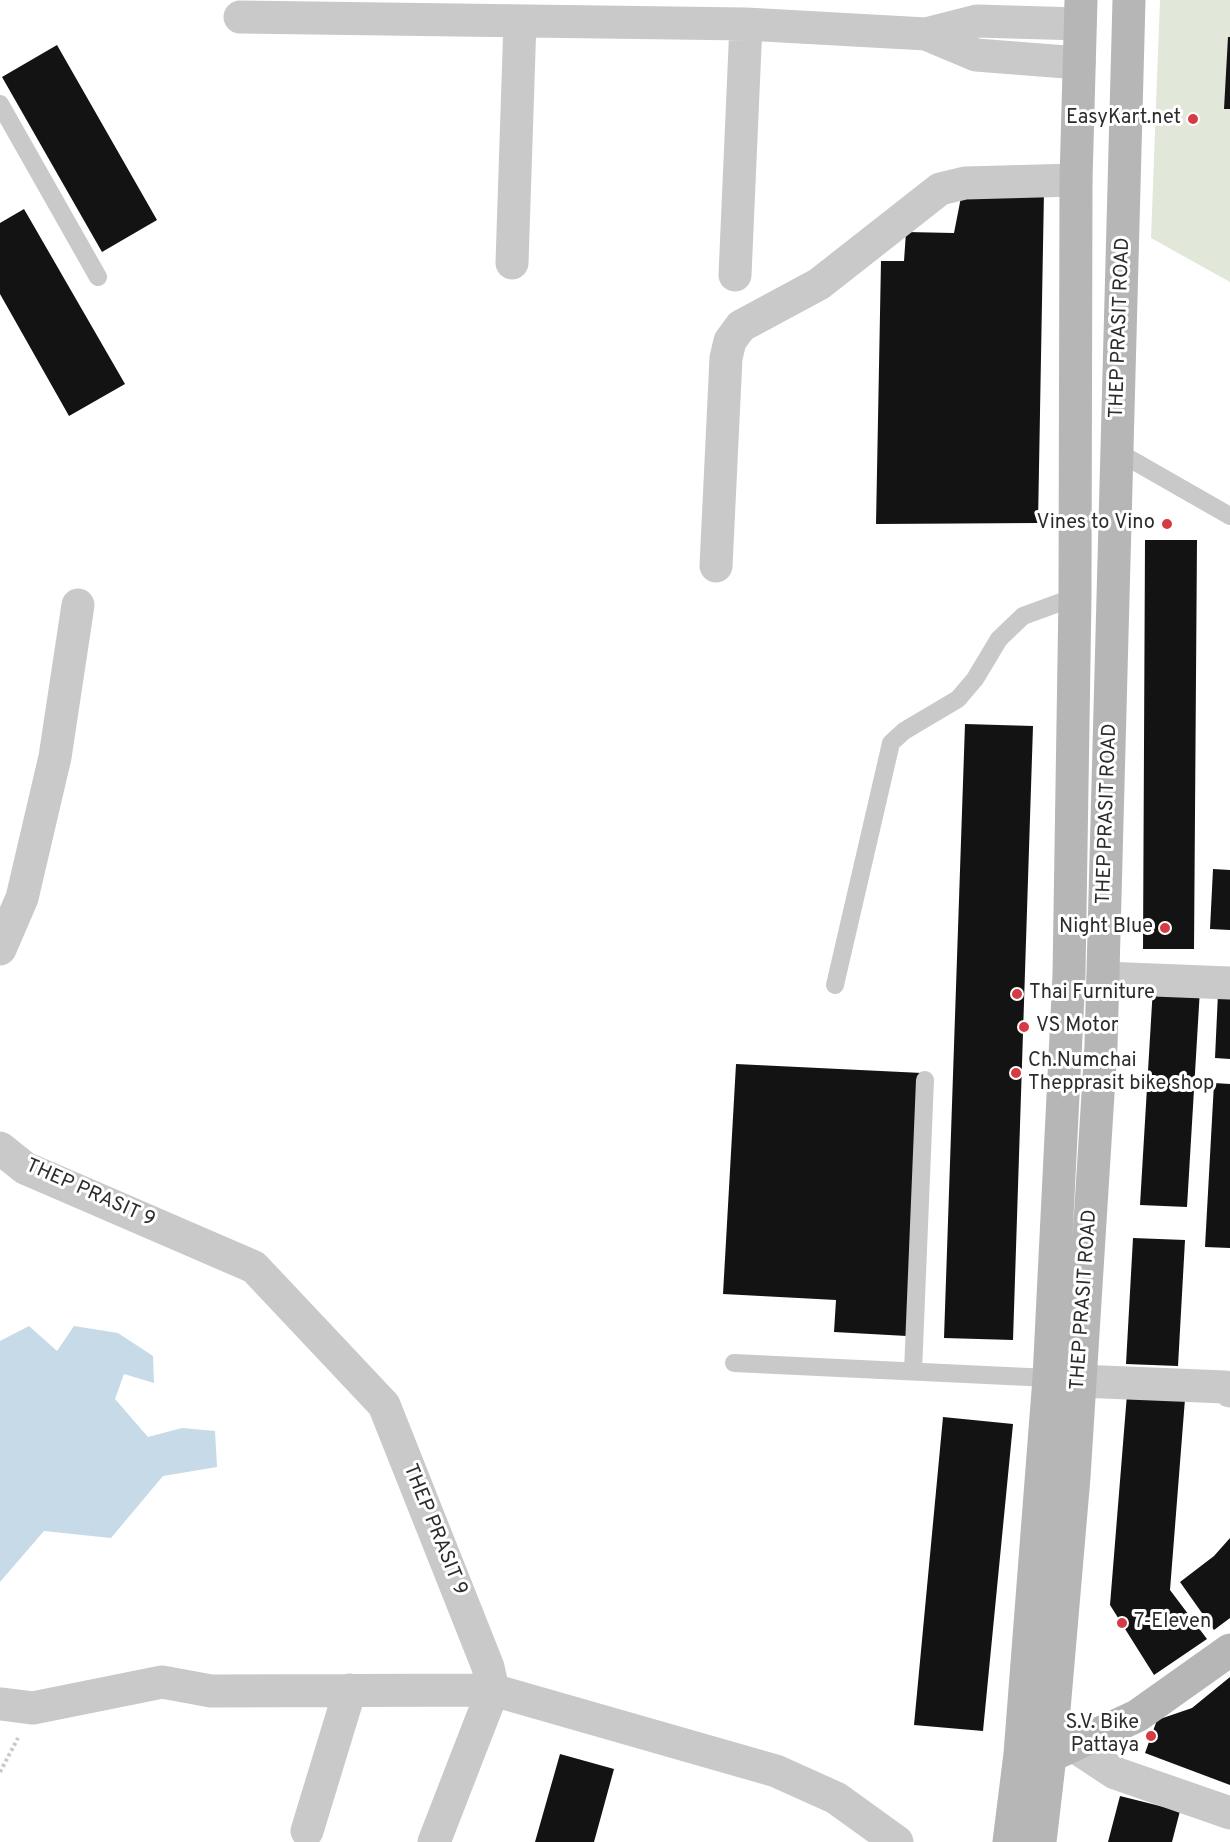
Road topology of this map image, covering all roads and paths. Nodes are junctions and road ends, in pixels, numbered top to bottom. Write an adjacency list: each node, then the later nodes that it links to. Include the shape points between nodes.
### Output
1 (1129, 0): 13 (main road, THEP PRASIT ROAD)
2 (1081, 12): 6 (street, via 977,21); 7 (main road, THEP PRASIT ROAD)
3 (240, 17): 4 (street)
4 (520, 21): 5 (street); 10 (street)
5 (746, 24): 6 (street); 11 (street)
6 (926, 34): 7 (street, via 976,55)
7 (1079, 63): 9 (main road, THEP PRASIT ROAD)
8 (0, 104): 12 (lane)
9 (1076, 180): 15 (street, via 965,183 940,189 819,284 741,326 730,341 726,358); 16 (main road, THEP PRASIT ROAD)
10 (512, 263)
11 (735, 275)
12 (98, 277)
13 (1118, 452): 14 (lane); 19 (main road, THEP PRASIT ROAD)
14 (1230, 516)
15 (716, 566)
16 (1075, 597): 21 (lane, via 1023,616 999,639 958,699 904,730 891,743); 26 (main road, THEP PRASIT ROAD)
17 (78, 605): 18 (street, via 53,768 22,898)
18 (0, 949)
19 (1103, 978): 20 (street); 26 (main road, THEP PRASIT ROAD, via 1101,1047)
20 (1230, 983)
21 (835, 985)
22 (925, 1080): 25 (lane)
23 (0, 1148): 30 (street, THEP PRASIT 9, via 25,1168 254,1267 384,1405 488,1667)
24 (734, 1363): 25 (lane)
25 (913, 1371): 26 (lane)
26 (1064, 1380): 27 (street, via 1225,1387); 32 (main road, THEP PRASIT ROAD, via 1073,1489)
27 (1230, 1391)
28 (1230, 1650): 32 (main road, via 1137,1716)
29 (350, 1690): 30 (street); 31 (street, via 211,1691 162,1682 33,1708); 34 (street)
30 (493, 1690): 35 (street); 36 (street, via 776,1771 836,1798)
31 (0, 1704)
32 (1048, 1752): 33 (street); 37 (main road, THEP PRASIT ROAD); 38 (main road, THEP PRASIT ROAD)
33 (1230, 1813)
34 (307, 1831)
35 (434, 1842)
36 (897, 1842)
37 (1009, 1842)
38 (1040, 1842)

